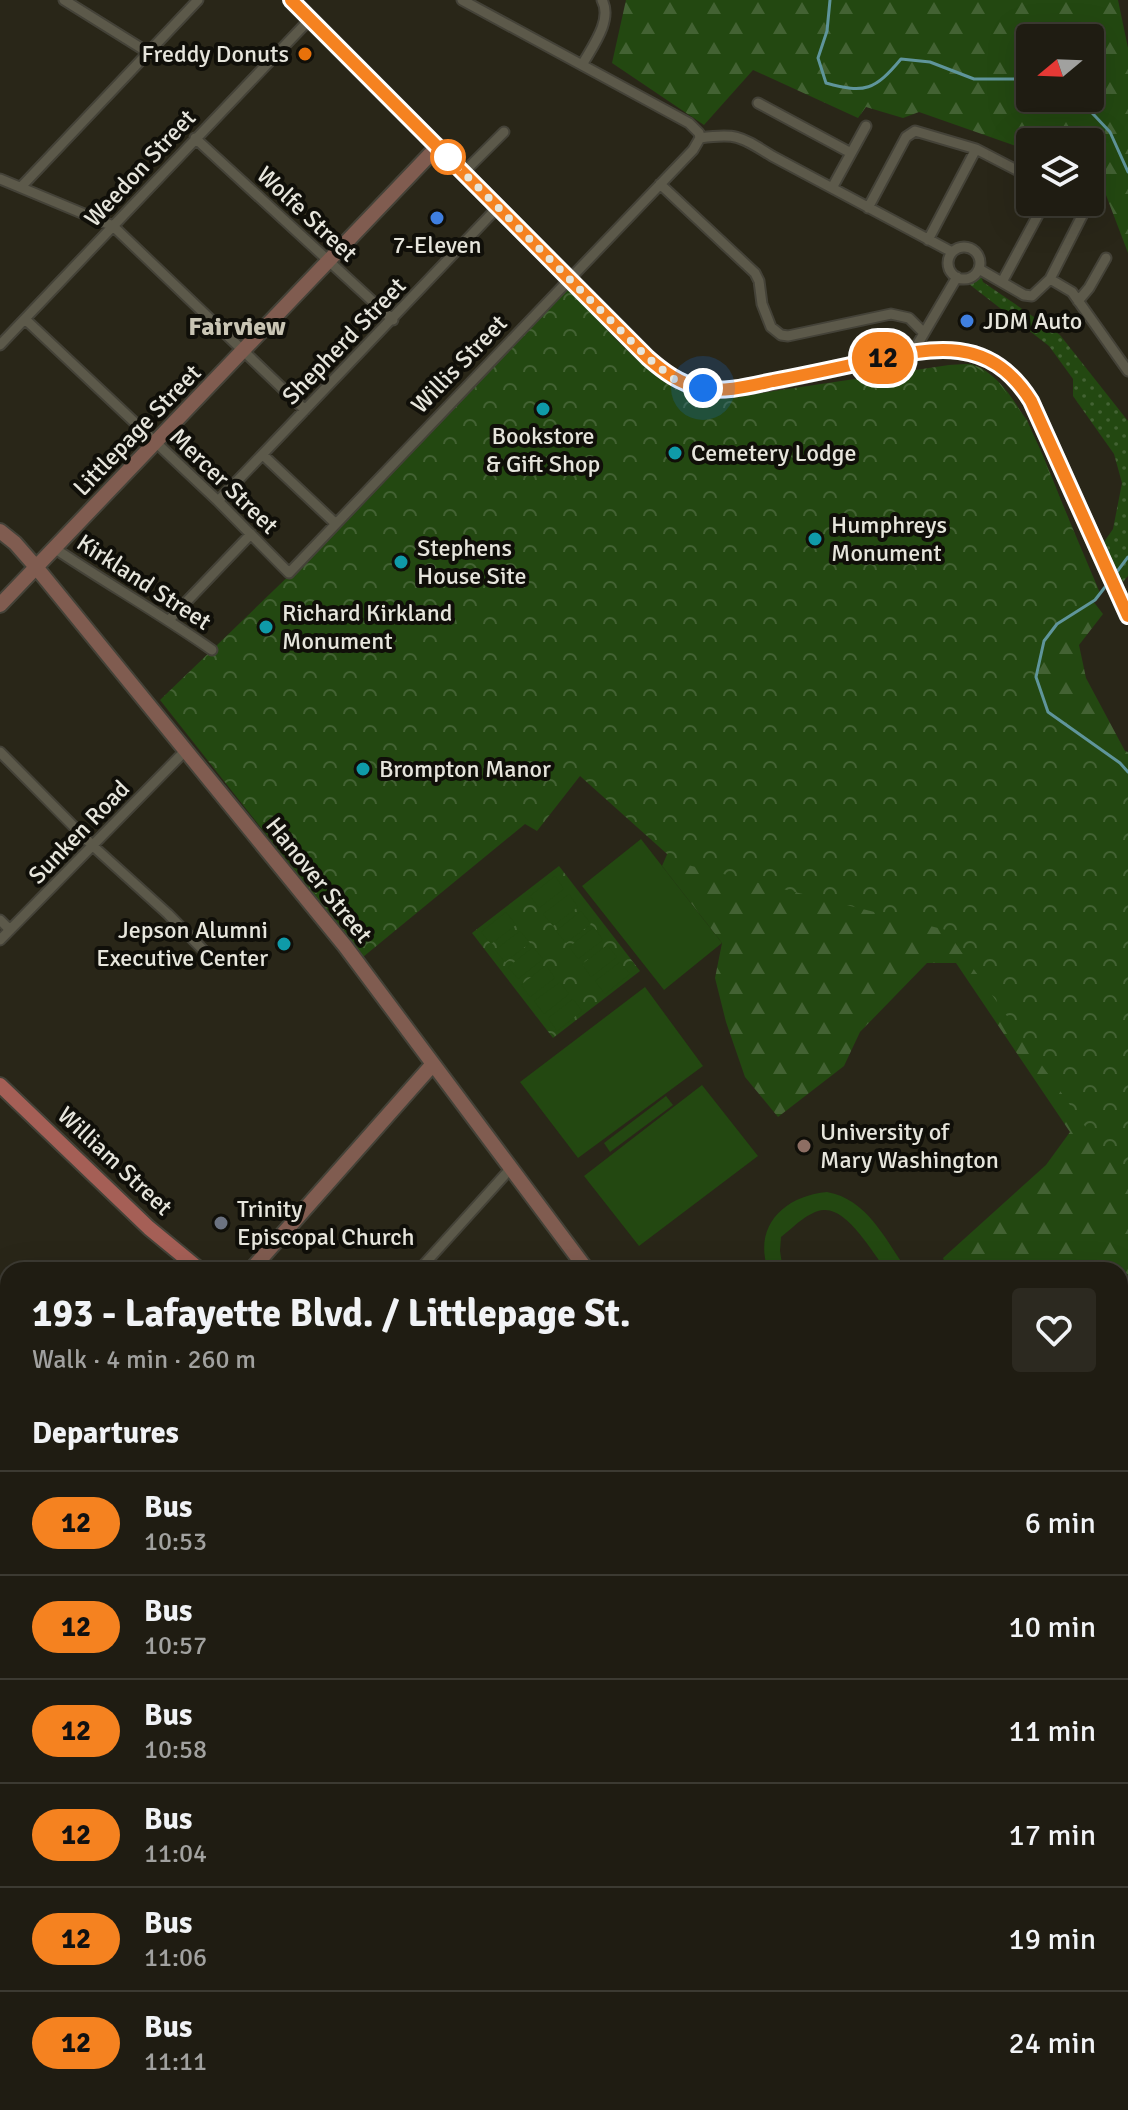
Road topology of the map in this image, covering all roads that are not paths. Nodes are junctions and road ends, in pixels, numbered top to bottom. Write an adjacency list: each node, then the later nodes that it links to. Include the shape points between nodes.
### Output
1 (64, 0): 7 (street)
2 (198, 0): 7 (street)
3 (291, 0): 6 (street)
4 (462, 0): 8 (street)
5 (602, 0): 8 (street, via 606,20)
6 (310, 19): 12 (street, Weedon Street); 14 (street)
7 (149, 53): 21 (street)
8 (582, 65): 13 (street, via 689,123)
9 (758, 103): 16 (street)
10 (866, 126): 16 (street)
11 (504, 132): 18 (street)
12 (195, 138): 27 (street, Weedon Street); 31 (street, Wolfe Street)
13 (700, 138): 20 (street, Willis Street); 22 (street, via 744,138)
14 (438, 146): 18 (street); 31 (street, Littlepage Street)
15 (976, 149): 17 (street); 24 (street, via 915,131 906,137); 28 (street)
16 (851, 153): 22 (street)
17 (1016, 170)
18 (464, 172): 23 (street)
19 (0, 179): 21 (street)
20 (660, 184): 34 (street, Willis Street); 40 (street, via 755,273 775,332 788,336 891,314 909,318)
21 (21, 187): 27 (street)
22 (832, 188): 24 (street)
23 (498, 207): 34 (street); 39 (street, Shepherd Street)
24 (868, 208): 28 (street)
25 (1037, 216): 36 (street)
26 (1082, 216): 35 (street)
27 (113, 226): 38 (street, Weedon Street); 42 (street)
28 (928, 240): 29 (street)
29 (952, 252): 32 (street, via 972,249 979,256); 33 (street, via 950,270)
30 (1106, 258): 37 (street)
31 (328, 261): 39 (street, Wolfe Street); 42 (street, Littlepage Street)
32 (979, 269): 33 (street, via 970,277); 36 (street)
33 (957, 277): 40 (street)
34 (569, 278): 43 (street, via 664,372 703,388 757,385); 49 (street, Willis Street)
35 (1050, 279): 36 (street, via 1032,296); 37 (street)
36 (1002, 282)
37 (1078, 301): 44 (street)
38 (25, 319): 41 (street, Weedon Street); 46 (street, Mercer Street)
39 (393, 320): 45 (street, Shepherd Street)
40 (923, 332): 43 (street)
41 (0, 345)
42 (243, 351): 45 (street); 46 (street, Littlepage Street)
43 (913, 352): 56 (street, via 975,353 1013,377 1036,411)
44 (1128, 371)
45 (305, 410): 47 (street, Shepherd Street)
46 (156, 442): 48 (street, Mercer Street); 52 (street, Littlepage Street)
47 (263, 455): 48 (street, Shepherd Street); 49 (street)
48 (218, 501): 51 (street, Mercer Street)
49 (335, 523): 54 (street, Willis Street)
50 (1, 531): 52 (street, via 36,549); 53 (street, Hanover Street)
51 (251, 534): 54 (street, Mercer Street); 57 (street)
52 (54, 548): 53 (street, Littlepage Street); 57 (street, Kirkland Street)
53 (36, 567): 55 (street, Littlepage Street); 59 (street, Hanover Street)
54 (289, 573)
55 (0, 605)
56 (1128, 616)
57 (169, 620): 58 (street, Kirkland Street)
58 (212, 650)
59 (186, 750): 61 (street, Sunken Road); 66 (street, Hanover Street)
60 (0, 752): 61 (street)
61 (93, 846): 63 (street, Sunken Road); 65 (street)
62 (0, 920): 63 (street)
63 (10, 930): 64 (street, Sunken Road)
64 (0, 940)
65 (210, 957)
66 (433, 1064): 68 (street, Hanover Street); 70 (street)
67 (0, 1085): 69 (main road, William Street)
68 (511, 1168): 71 (street); 72 (street, Hanover Street)
69 (190, 1262)
70 (258, 1262)
71 (426, 1262)
72 (576, 1262)

